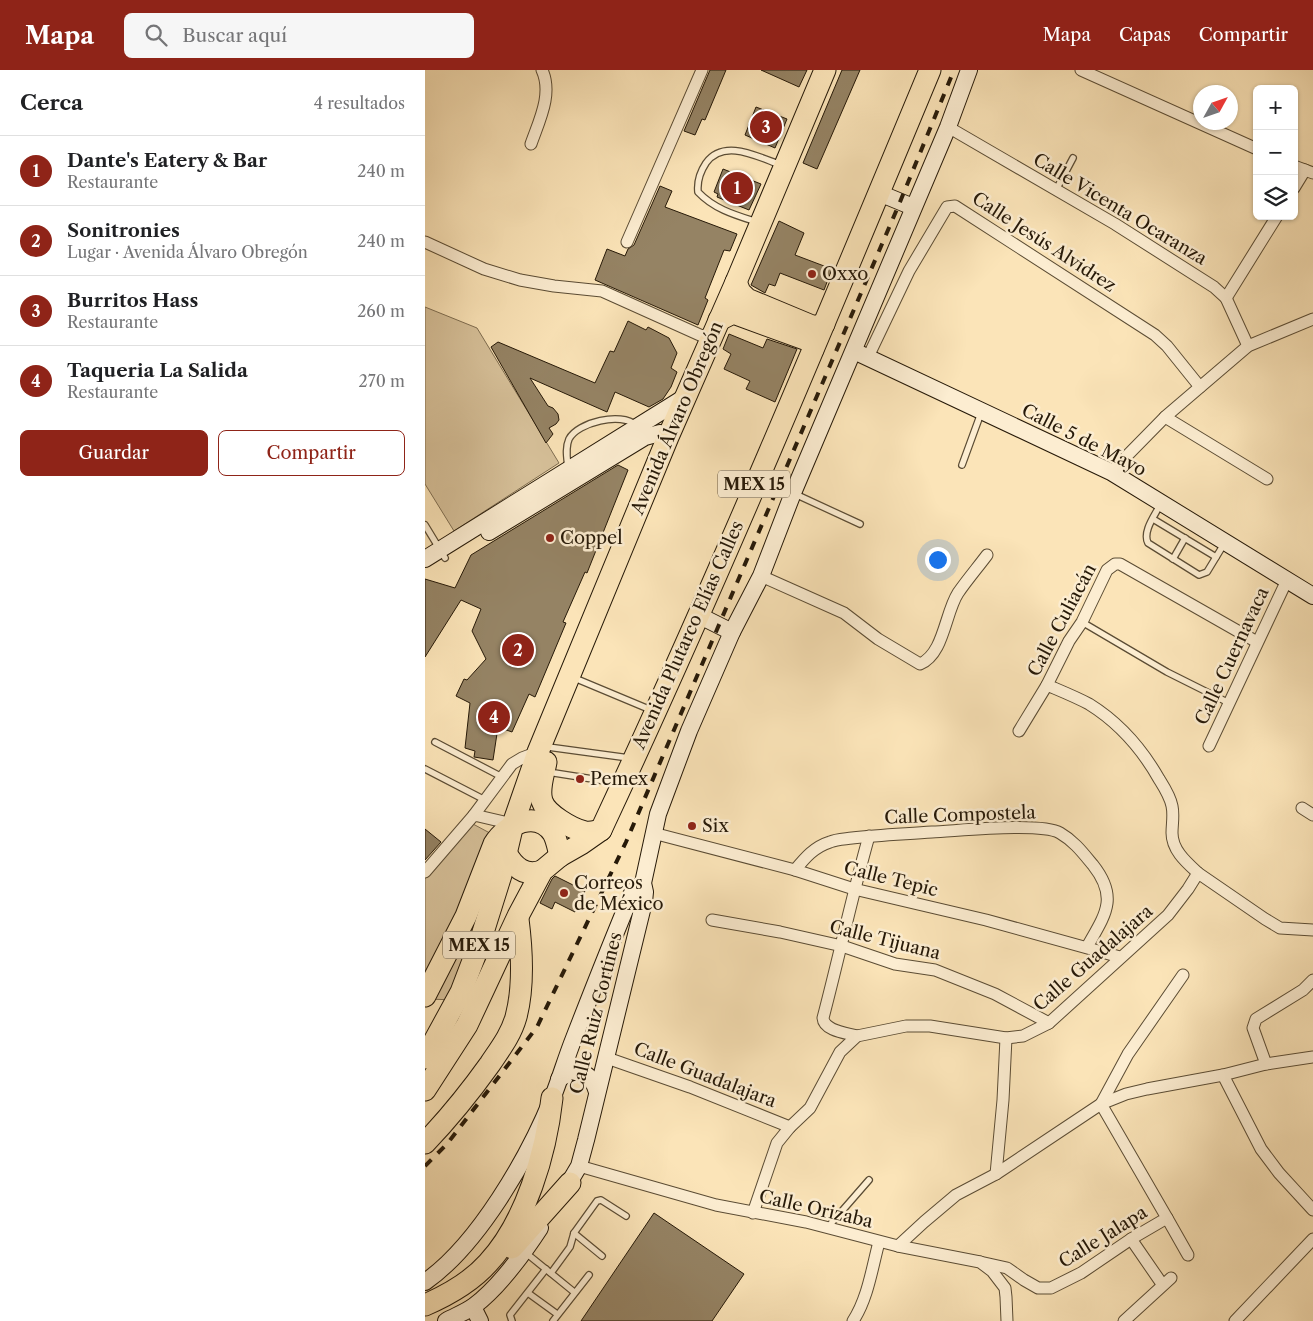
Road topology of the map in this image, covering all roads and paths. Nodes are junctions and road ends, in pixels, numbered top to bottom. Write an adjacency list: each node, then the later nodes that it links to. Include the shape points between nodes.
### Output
1 (542, 70): 8 (street, via 547,86 545,103)
2 (702, 70): 18 (street)
3 (825, 70): 11 (highway, Avenida Álvaro Obregón / MEX 15)
4 (930, 70): 13 (highway, Avenida Plutarco Elías Calles / MEX 15)
5 (969, 70): 7 (street)
6 (1081, 70): 9 (street)
7 (948, 127): 12 (street, Calle Vicenta Ocaranza); 14 (street)
8 (531, 144)
9 (1253, 147)
10 (1073, 158): 12 (lane)
11 (785, 166): 16 (highway, Avenida Álvaro Obregón / MEX 15); 16 (lane, via 723,150 702,169 698,192 707,201)
12 (1056, 190): 20 (street, Calle Vicenta Ocaranza, via 1215,286)
13 (879, 193): 14 (street); 23 (highway, Avenida Plutarco Elías Calles / MEX 15)
14 (913, 207): 27 (street)
15 (1275, 220): 20 (street)
16 (761, 224): 19 (highway, Avenida Álvaro Obregón / MEX 15)
17 (425, 242): 24 (street, via 484,269 520,280 602,292)
18 (627, 242)
19 (736, 282): 22 (highway, Avenida Álvaro Obregón / MEX 15); 23 (highway, via 747,299 812,326)
20 (1227, 298): 25 (street, Calle Vicenta Ocaranza)
21 (1313, 319): 25 (street)
22 (719, 320): 24 (highway, Avenida Álvaro Obregón / MEX 15); 26 (highway, via 733,313 807,340)
23 (824, 324): 26 (highway, Avenida Plutarco Elías Calles / MEX 15)
24 (711, 340): 29 (highway, Avenida Álvaro Obregón / MEX 15)
25 (1248, 346): 28 (street)
26 (813, 349): 54 (highway, Avenida Plutarco Elías Calles / MEX 15)
27 (861, 354): 28 (street, Calle Jesús Alvidrez, via 933,229 947,208 955,206 1155,335); 30 (street, Calle 5 de Mayo); 38 (street)
28 (1200, 387): 31 (street)
29 (685, 397): 32 (street); 33 (highway, Avenida Álvaro Obregón / MEX 15)
30 (982, 411): 34 (lane); 36 (street, Calle 5 de Mayo)
31 (1165, 417): 36 (street); 37 (street)
32 (641, 432): 33 (street, via 661,433); 35 (street); 35 (lane, via 629,420 609,419 586,425 568,441); 45 (street)
33 (668, 437): 58 (highway, Avenida Álvaro Obregón / MEX 15)
34 (962, 465)
35 (568, 469): 45 (street)
36 (1111, 472): 39 (street, Calle 5 de Mayo)
37 (1267, 479)
38 (793, 493): 41 (lane); 51 (street)
39 (1161, 504): 40 (lane); 44 (street, Calle 5 de Mayo)
40 (1153, 519): 43 (lane); 49 (lane, via 1146,540)
41 (860, 524)
42 (425, 525): 45 (lane)
43 (1185, 538): 47 (lane); 49 (lane)
44 (1225, 542): 47 (lane); 52 (street, Calle 5 de Mayo)
45 (443, 554): 48 (street); 50 (street)
46 (987, 555): 51 (street, via 957,594 935,653 920,664 878,639 844,613)
47 (1216, 557): 49 (lane, via 1202,575)
48 (425, 559)
49 (1173, 559)
50 (425, 571)
51 (761, 576): 56 (street)
52 (1287, 580): 53 (street, Calle 5 de Mayo); 57 (street, Calle Cuernavaca)
53 (1313, 596)
54 (698, 615): 56 (street); 61 (highway, Avenida Plutarco Elías Calles / MEX 15)
55 (1082, 622): 57 (street, Calle Culiacán, via 1107,570 1120,564); 59 (street, Calle Culiacán); 60 (lane, via 1167,672)
56 (732, 632): 76 (street, via 675,766)
57 (1257, 642): 60 (street, Calle Cuernavaca)
58 (570, 676): 61 (lane); 65 (highway, Avenida Álvaro Obregón / MEX 15, via 553,717)
59 (1047, 685): 62 (street, Calle Culiacán); 83 (street, via 1104,715 1138,749 1154,770 1172,806 1174,846)
60 (1229, 703): 64 (street, Calle Cuernavaca)
61 (654, 712): 66 (highway, Avenida Plutarco Elías Calles / MEX 15)
62 (1019, 731)
63 (435, 742): 68 (lane)
64 (1209, 746)
65 (544, 757): 66 (lane); 68 (street, via 516,761); 69 (lane); 74 (highway, Avenida Álvaro Obregón / MEX 15); 75 (highway, via 541,796 546,809 578,830)
66 (633, 759): 69 (highway, Avenida Plutarco Elías Calles / MEX 15)
67 (425, 770): 70 (lane)
68 (503, 777): 70 (street)
69 (623, 783): 75 (highway, Avenida Plutarco Elías Calles / MEX 15)
70 (485, 800): 72 (street)
71 (1302, 808): 73 (street)
72 (474, 815): 74 (street); 82 (street)
73 (1313, 815)
74 (513, 824): 78 (highway, MEX 15); 79 (highway, via 543,824 554,834); 94 (highway, via 501,833 494,844 465,916)
75 (601, 830): 79 (highway, MEX 15)
76 (653, 833): 80 (street, Calle Tepic); 84 (street)
77 (869, 836): 80 (street, Calle Compostela, via 818,846); 85 (street); 90 (street, Calle Compostela, via 1027,827 1059,832 1076,845 1103,877 1107,888 1103,920)
78 (506, 853): 81 (highway, via 515,867 522,871 533,874); 99 (highway, MEX 15, via 479,945 461,992)
79 (560, 856): 81 (highway, MEX 15)
80 (795, 870): 85 (street, Calle Tepic)
81 (542, 871): 86 (highway, MEX 15)
82 (425, 872)
83 (1198, 873): 88 (street, via 1280,928); 91 (street, Calle Guadalajara, via 1169,915)
84 (643, 884): 100 (street, Calle Ruiz Cortines, via 644,902); 103 (street, Calle Ruiz Cortines, via 632,892)
85 (854, 889): 89 (street); 90 (street, Calle Tepic)
86 (518, 916): 104 (highway, MEX 15, via 467,1025); 108 (highway, via 519,1003 510,1034 458,1108)
87 (712, 920): 89 (street, Calle Tijuana)
88 (1313, 930)
89 (842, 946): 95 (street, Calle Tijuana, via 885,962 942,972 995,994); 96 (street, via 823,1022 827,1027)
90 (1087, 947): 91 (street, Calle Tepic)
91 (1120, 957): 95 (street, Calle Guadalajara)
92 (1183, 975): 106 (street, via 1128,1054)
93 (1313, 980): 101 (street, via 1303,990 1255,1019 1253,1028)
94 (427, 992)
95 (1045, 1021): 97 (street, Calle Guadalajara, via 1023,1036)
96 (857, 1036): 97 (street, Calle Guadalajara, via 906,1026 930,1026); 107 (street, Calle Guadalajara, via 840,1052 810,1108)
97 (1006, 1038): 110 (street)
98 (1313, 1057): 101 (street)
99 (425, 1058)
100 (607, 1058): 105 (street, Calle Ruiz Cortines); 107 (street, Calle Guadalajara)
101 (1266, 1064): 102 (street)
102 (1223, 1075): 106 (street, via 1140,1091); 112 (street, via 1261,1149)
103 (556, 1089): 105 (street, via 570,1072 583,1073); 121 (highway, via 539,1162 519,1216); 128 (street, Calle Ruiz Cortines, via 529,1147 491,1210 459,1250)
104 (425, 1090)
105 (597, 1092): 109 (street, Calle Ruiz Cortines)
106 (1101, 1104): 110 (street); 115 (street, Calle Jalapa)
107 (790, 1127): 113 (street, Calle Guadalajara, via 777,1143)
108 (425, 1143)
109 (574, 1174): 113 (street, Calle Orizaba); 121 (highway)
110 (996, 1174): 122 (street, via 956,1195)
111 (869, 1180): 116 (lane)
112 (1313, 1210)
113 (753, 1213): 116 (street, Calle Orizaba)
114 (626, 1216): 117 (lane, via 601,1200 597,1201)
115 (1167, 1218): 118 (street, Calle Jalapa); 123 (street)
116 (828, 1228): 120 (street, Calle Orizaba)
117 (574, 1233): 124 (lane); 126 (lane, via 570,1248)
118 (1131, 1239): 129 (street, Calle Jalapa, via 1067,1281); 141 (street, via 1166,1281)
119 (1313, 1239): 142 (street)
120 (879, 1242): 122 (street, Calle Orizaba); 139 (street, via 866,1293)
121 (516, 1245): 126 (lane); 132 (highway, via 488,1263 473,1278); 133 (street); 135 (highway, via 470,1291)
122 (898, 1246): 125 (street, Calle Orizaba)
123 (1188, 1255)
124 (602, 1256)
125 (980, 1262): 129 (street, Calle Orizaba, via 1007,1268 1032,1285); 140 (street, via 1005,1288)
126 (548, 1271): 130 (lane); 131 (lane)
127 (589, 1275): 130 (lane)
128 (425, 1282)
129 (1045, 1289)
130 (574, 1292): 134 (lane)
131 (528, 1293): 134 (lane); 137 (lane, via 510,1315)
132 (425, 1306)
133 (477, 1314): 136 (street)
134 (557, 1314): 138 (lane)
135 (425, 1316)
136 (446, 1321)
137 (513, 1321)
138 (553, 1321)
139 (854, 1321)
140 (1007, 1321)
141 (1123, 1321)
142 (1235, 1321)

